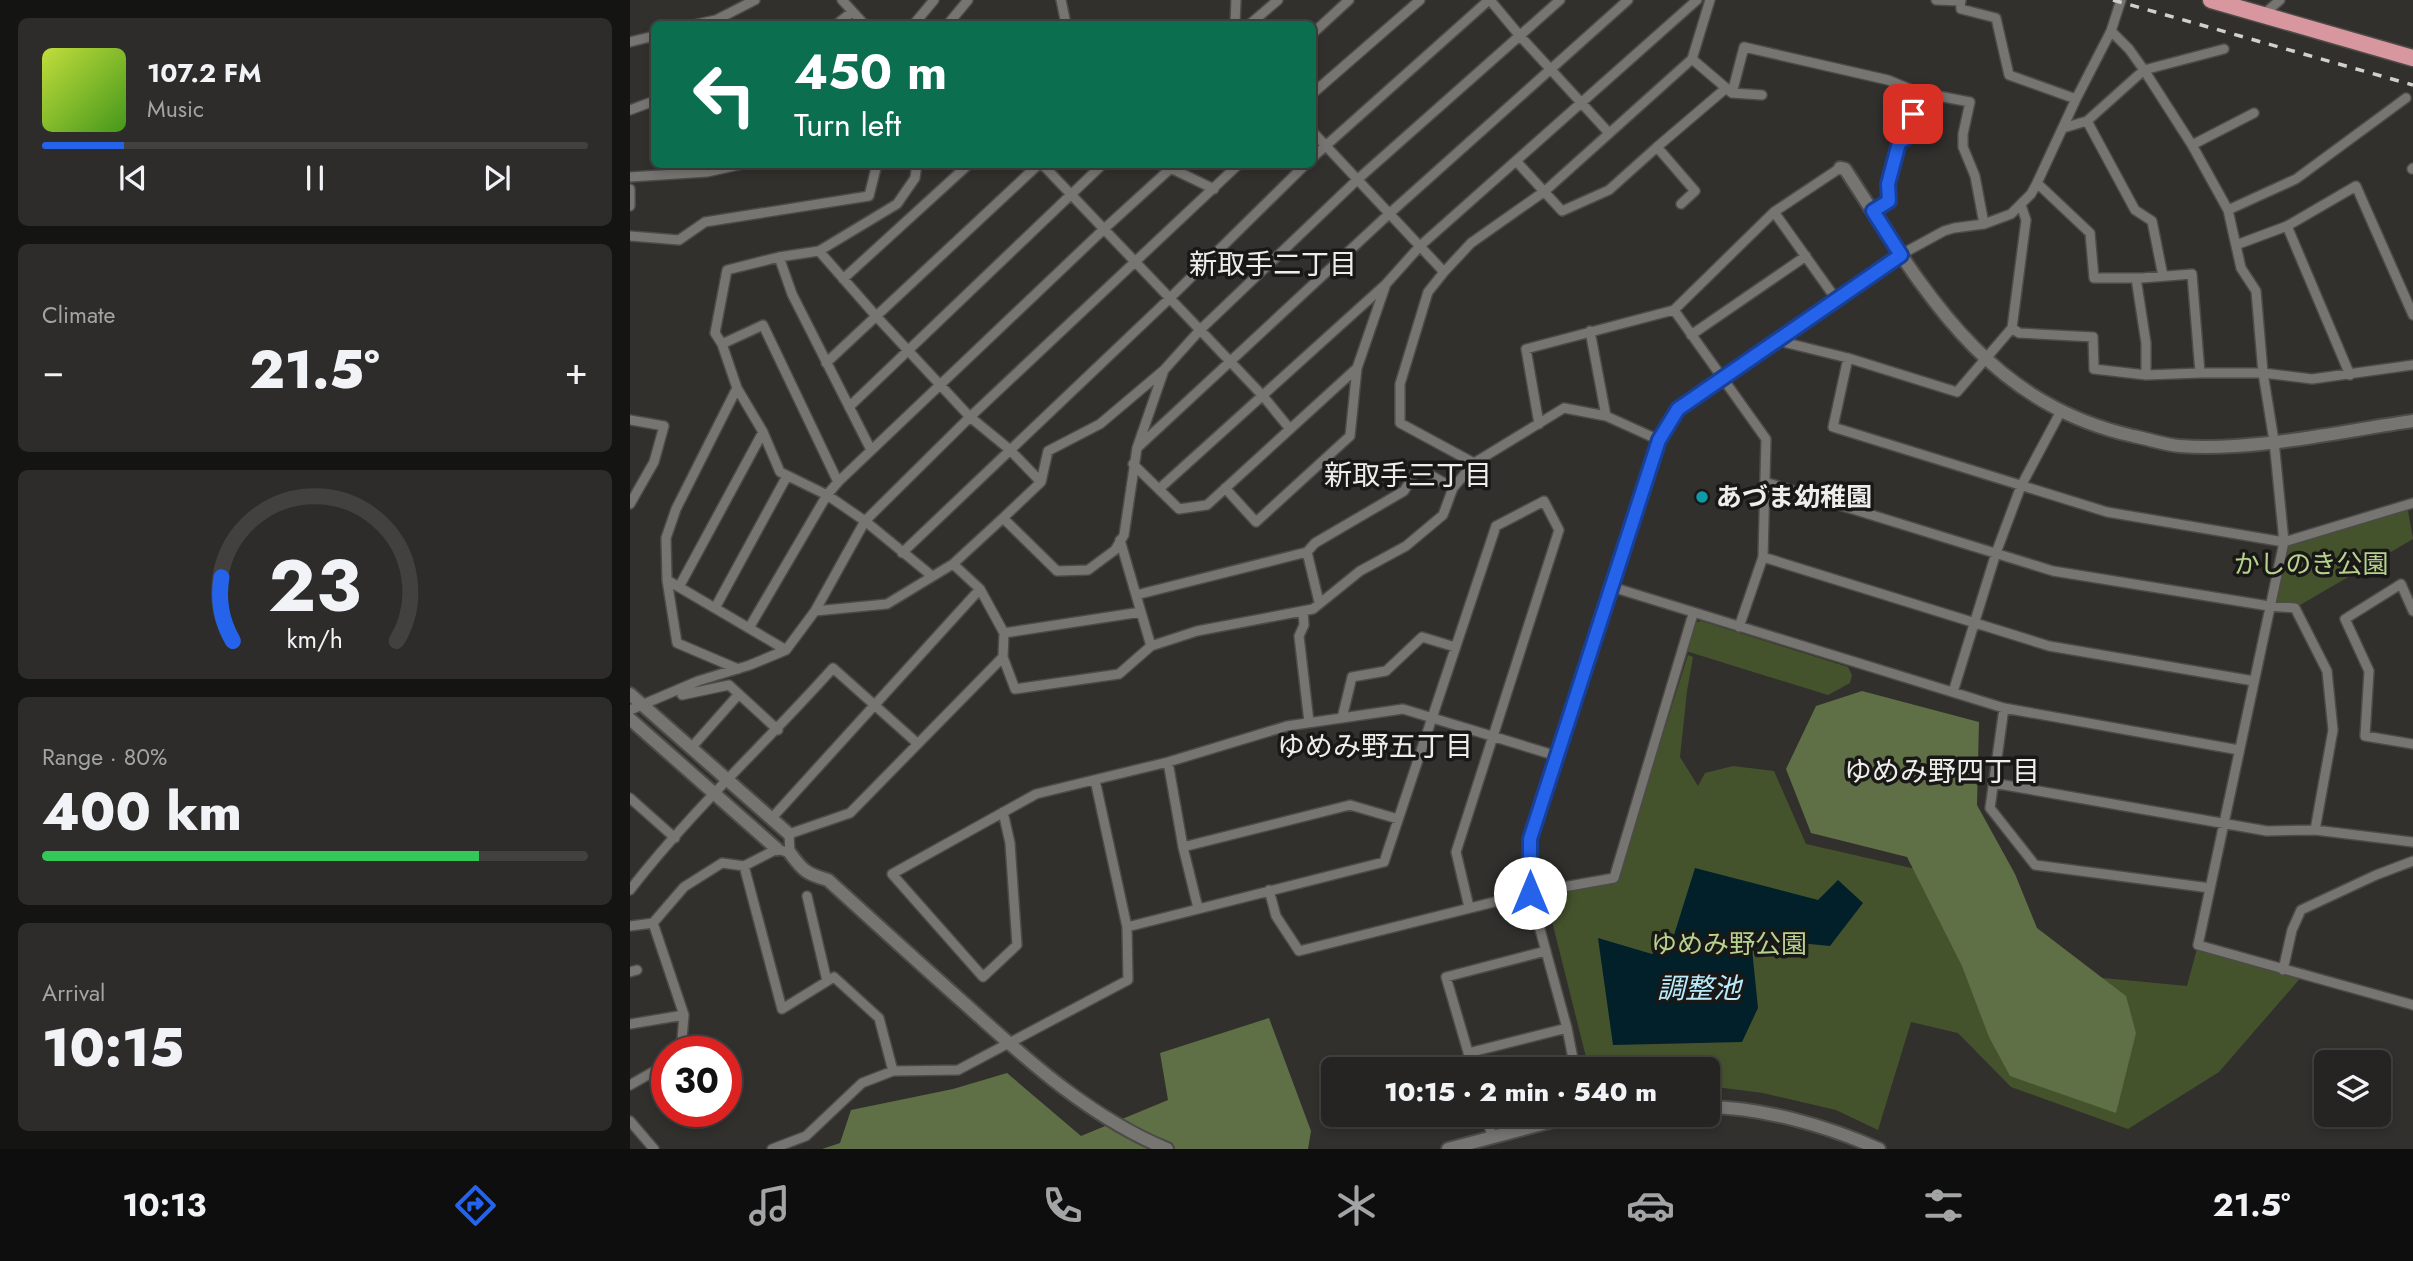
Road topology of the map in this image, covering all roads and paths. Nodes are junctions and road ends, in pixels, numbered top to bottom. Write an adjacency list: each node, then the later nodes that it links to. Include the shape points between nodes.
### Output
1 (755, 0): 22 (street)
2 (842, 0): 20 (street)
3 (934, 0): 25 (street)
4 (968, 0): 26 (street)
5 (1061, 0): 27 (street)
6 (1236, 0): 28 (street)
7 (1278, 0): 29 (street)
8 (1349, 0): 30 (street)
9 (1420, 0): 40 (street)
10 (1489, 0): 32 (street); 54 (street)
11 (1560, 0): 32 (street)
12 (1628, 0): 38 (street)
13 (1697, 0): 47 (street)
14 (1710, 0): 37 (street)
15 (1936, 0): 19 (street)
16 (2121, 0): 31 (street)
17 (2211, 0): 21 (highway)
18 (2280, 0): 21 (street)
19 (1960, 1): 45 (street, via 1961,9 1996,18 2009,75)
20 (852, 12): 23 (street); 24 (street)
21 (2263, 15): 36 (highway)
22 (712, 21)
23 (841, 21)
24 (861, 21)
25 (917, 21)
26 (950, 21)
27 (1065, 21)
28 (1235, 21)
29 (1254, 21)
30 (1316, 30)
31 (2111, 31): 39 (street); 45 (street)
32 (1520, 36): 38 (street); 72 (street)
33 (651, 37): 34 (street)
34 (630, 42)
35 (2224, 49): 39 (street)
36 (2413, 58)
37 (1692, 59): 41 (street); 52 (street)
38 (1551, 69): 47 (street); 83 (street)
39 (2144, 70): 50 (street); 55 (street)
40 (1316, 91)
41 (1728, 91): 42 (street, via 1744,47 1888,80); 43 (street); 56 (street)
42 (1917, 92): 82 (street, via 1909,136 1899,143 1888,184 1889,201); 85 (street, via 1970,102 1963,147 1975,176)
43 (1762, 95)
44 (2406, 98): 81 (street, via 2296,179)
45 (2076, 99): 51 (street)
46 (651, 102): 48 (street)
47 (1581, 103): 52 (street); 58 (street)
48 (630, 110)
49 (2254, 113): 55 (street)
50 (2087, 121): 51 (street); 97 (street, via 2135,210 2152,221)
51 (2063, 128): 73 (street)
52 (1609, 133): 76 (street)
53 (1316, 135): 54 (street)
54 (1326, 145): 57 (street); 72 (street)
55 (2192, 145): 81 (street)
56 (1657, 147): 76 (street, via 1609,190 1562,211); 78 (street, via 1695,191)
57 (1316, 154)
58 (1517, 162): 76 (street); 90 (street)
59 (725, 168): 71 (street)
60 (876, 168): 88 (street, via 869,196 705,222 679,240)
61 (916, 168): 91 (street, via 897,204)
62 (965, 168): 99 (street)
63 (1036, 168): 104 (street)
64 (1044, 168): 77 (street)
65 (1099, 168): 77 (street)
66 (1164, 168): 87 (street)
67 (1170, 168): 74 (street)
68 (1235, 168): 74 (street)
69 (1302, 168): 101 (street)
70 (1840, 168): 82 (street, via 1846,169); 84 (street)
71 (630, 177)
72 (1359, 179): 83 (street); 107 (street)
73 (2037, 183): 79 (street); 98 (street, via 2090,233 2094,278)
74 (1214, 189): 95 (street)
75 (630, 190): 80 (street)
76 (1545, 191): 96 (street, via 1471,243)
77 (1072, 194): 87 (street); 112 (street)
78 (1681, 204)
79 (2021, 205): 85 (street); 106 (street, via 2026,220)
80 (630, 206)
81 (2228, 210): 89 (street)
82 (1873, 211): 92 (street)
83 (1390, 212): 90 (street); 115 (street)
84 (1774, 212): 93 (street); 103 (street)
85 (1984, 225): 92 (street, via 1954,228)
86 (2287, 226): 89 (street); 105 (street, via 2356,186); 123 (street)
87 (1104, 229): 95 (street); 125 (street)
88 (630, 236)
89 (2236, 245): 121 (street, via 2241,268 2256,291)
90 (1420, 246): 96 (street); 100 (street)
91 (819, 251): 94 (street); 99 (street)
92 (1901, 255): 102 (street); 114 (street, via 1958,331)
93 (1806, 256): 102 (street); 109 (street)
94 (779, 257): 111 (street, via 727,270 715,333); 116 (street)
95 (1135, 262): 101 (street); 131 (street)
96 (1444, 272): 142 (street, via 1428,292 1400,384 1400,423)
97 (2163, 276): 98 (street); 120 (street, via 2192,274)
98 (2136, 278): 122 (street)
99 (844, 279): 104 (street)
100 (1386, 284): 118 (street); 127 (street)
101 (1169, 299): 107 (street); 140 (street)
102 (1836, 299): 110 (street)
103 (1674, 310): 108 (street); 109 (street)
104 (876, 316): 112 (street); 116 (street)
105 (2413, 316)
106 (2012, 328): 114 (street); 122 (street, via 2019,333 2093,337 2094,369)
107 (1200, 330): 115 (street); 119 (street)
108 (1590, 331): 130 (street); 134 (street, via 1527,349)
109 (1690, 335): 124 (street)
110 (1780, 336): 113 (street, via 1787,343); 124 (street)
111 (722, 344): 126 (street); 145 (street, via 763,326)
112 (908, 350): 125 (street); 128 (street)
113 (1848, 358): 114 (street, via 1957,392); 148 (street, via 1833,427)
114 (1986, 360): 129 (street)
115 (1230, 362): 127 (street); 139 (street)
116 (826, 363): 128 (street)
117 (2413, 365): 123 (street)
118 (1357, 368): 135 (street); 149 (street, via 1350,436 1332,453 1256,522)
119 (1164, 370): 139 (street); 146 (street, via 1100,424 1048,451)
120 (2200, 373): 121 (street); 122 (street)
121 (2263, 373): 123 (street, via 2312,379); 138 (street)
122 (2146, 375)
123 (2350, 375)
124 (1721, 377): 137 (street, via 1678,409); 147 (street, via 1766,439)
125 (940, 385): 131 (street); 141 (street)
126 (737, 388): 136 (street); 165 (street, via 676,509 666,538)
127 (1263, 396): 135 (street); 151 (street)
128 (849, 407): 141 (street)
129 (2061, 411): 138 (street, via 2104,429 2179,446); 148 (street)
130 (1606, 415): 134 (street, via 1564,408); 137 (street)
131 (970, 417): 140 (street); 156 (street)
132 (630, 420): 154 (street, via 664,426 654,462)
133 (2413, 421): 138 (street)
134 (1539, 424): 142 (street)
135 (1290, 429): 149 (street)
136 (763, 432): 144 (street, via 780,472); 166 (street)
137 (1659, 440): 167 (street)
138 (2274, 441): 158 (street)
139 (1137, 448): 143 (street)
140 (1009, 449): 146 (street); 160 (street)
141 (871, 450): 145 (street)
142 (1474, 463): 150 (street)
143 (1133, 464): 151 (street); 157 (street)
144 (787, 476): 152 (street); 172 (street)
145 (838, 482): 152 (street)
146 (1041, 482): 155 (street)
147 (1765, 482): 161 (street); 162 (street)
148 (2021, 486): 158 (street, via 2107,512); 161 (street)
149 (1225, 488): 151 (street, via 1207,505 1179,509)
150 (1453, 488): 159 (street, via 1418,468 1404,491); 170 (street, via 1443,515)
151 (1158, 489)
152 (827, 495): 156 (street); 180 (street)
153 (2413, 503): 158 (street)
154 (630, 504)
155 (1003, 518): 157 (street, via 1057,571 1088,570); 163 (street)
156 (865, 521): 160 (street); 173 (street)
157 (1121, 540): 169 (street)
158 (2284, 542): 171 (street)
159 (1307, 552): 169 (street); 170 (street)
160 (902, 553): 164 (street)
161 (1996, 553): 171 (street, via 2053,571); 178 (street)
162 (1763, 557): 178 (street); 179 (street)
163 (953, 564): 164 (street); 168 (street)
164 (932, 576): 173 (street, via 887,604)
165 (667, 580): 166 (street); 186 (street, via 677,643)
166 (679, 587): 172 (street)
167 (1612, 587): 177 (street); 206 (street)
168 (980, 589): 181 (street); 192 (street)
169 (1136, 595): 176 (street)
170 (1319, 602): 174 (street)
171 (2270, 607): 187 (street); 217 (street, via 2295,608 2328,671 2333,730)
172 (715, 608): 180 (street)
173 (815, 611): 184 (street)
174 (1303, 611): 182 (street, via 1197,631); 199 (street, via 1299,636)
175 (2413, 611): 203 (street, via 2401,584 2345,619 2369,671 2365,736)
176 (1141, 612): 181 (street); 182 (street)
177 (1693, 614): 179 (street); 230 (street, via 1614,878)
178 (1974, 623): 187 (street, via 2049,646); 188 (street)
179 (1739, 627): 188 (street)
180 (749, 628): 184 (street)
181 (1004, 633): 185 (street)
182 (1151, 646): 185 (street, via 1119,674 1015,689)
183 (1455, 647): 196 (street, via 1422,637 1386,671 1352,677); 197 (street); 201 (street, via 1496,526 1544,501 1559,530)
184 (786, 650): 186 (street)
185 (1003, 657): 202 (street)
186 (738, 669): 193 (street)
187 (2254, 681): 205 (street)
188 (1953, 692): 194 (street)
189 (630, 694): 193 (street)
190 (682, 695): 191 (street, via 729,685)
191 (738, 695): 200 (street); 204 (street)
192 (876, 704): 200 (street, via 834,668); 202 (street); 214 (street)
193 (642, 705): 195 (street); 204 (street)
194 (2004, 708): 205 (street); 210 (street)
195 (630, 710)
196 (1342, 718): 197 (street, via 1403,709); 199 (street)
197 (1432, 718): 201 (street); 215 (street)
198 (630, 719): 211 (street)
199 (1309, 722): 207 (street)
200 (778, 730): 208 (street)
201 (1494, 736): 206 (street); 232 (street, via 1456,852)
202 (917, 743): 218 (street, via 850,813)
203 (2413, 744)
204 (691, 748): 208 (street)
205 (2239, 750): 216 (street)
206 (1557, 755): 230 (street, via 1530,839)
207 (1168, 762): 209 (street); 221 (street)
208 (729, 780): 211 (street); 214 (street)
209 (1095, 780): 213 (street, via 1036,794); 236 (street)
210 (1993, 783): 216 (street); 227 (street, via 1990,808 2035,865)
211 (715, 794): 219 (street); 222 (street)
212 (630, 798): 219 (street)
213 (1003, 812): 213 (street, via 892,874 983,977 1017,945 1010,843)
214 (771, 819): 218 (street)
215 (1398, 819): 221 (street, via 1350,805); 229 (street, via 1384,862)
216 (2224, 823): 217 (street, via 2267,831); 227 (street)
217 (2315, 830): 220 (street)
218 (789, 834): 223 (street)
219 (675, 838): 226 (street)
220 (2413, 842)
221 (1183, 846): 233 (street)
222 (777, 849): 223 (street); 225 (street)
223 (790, 853): 245 (street, via 802,870 828,880)
224 (2413, 861): 238 (street, via 2301,910)
225 (744, 866): 234 (street, via 722,863 684,887); 239 (street, via 782,1009)
226 (633, 878): 228 (street)
227 (2210, 888): 238 (street, via 2198,946)
228 (630, 890)
229 (1269, 890): 232 (street, via 1276,916 1299,951); 233 (street)
230 (1530, 893): 232 (street); 237 (street)
231 (807, 896): 239 (street)
232 (1469, 907)
233 (1198, 908): 236 (street)
234 (653, 923): 235 (street); 241 (street)
235 (630, 926)
236 (1128, 927): 245 (street, via 1128,980)
237 (1546, 951): 243 (street); 246 (street, via 1446,977)
238 (2283, 970): 240 (street)
239 (827, 981): 249 (street, via 834,977 879,1018)
240 (2413, 1005)
241 (684, 1015): 242 (street); 244 (street)
242 (630, 1024)
243 (1567, 1028): 246 (street); 248 (street)
244 (682, 1036)
245 (1008, 1043): 249 (street, via 958,1070); 259 (street, via 1092,1111)
246 (1468, 1053): 247 (street)
247 (1469, 1057)
248 (1573, 1057)
249 (893, 1071): 258 (street, via 862,1083 806,1136)
250 (651, 1073): 251 (street)
251 (630, 1085)
252 (1720, 1108): 261 (street, via 1781,1116 1840,1132)
253 (630, 1121): 257 (street)
254 (1489, 1127): 256 (street)
255 (1528, 1127): 256 (street)
256 (1492, 1136): 260 (street)
257 (654, 1149)
258 (772, 1149)
259 (1167, 1149)
260 (1448, 1149)
261 (1879, 1149)

